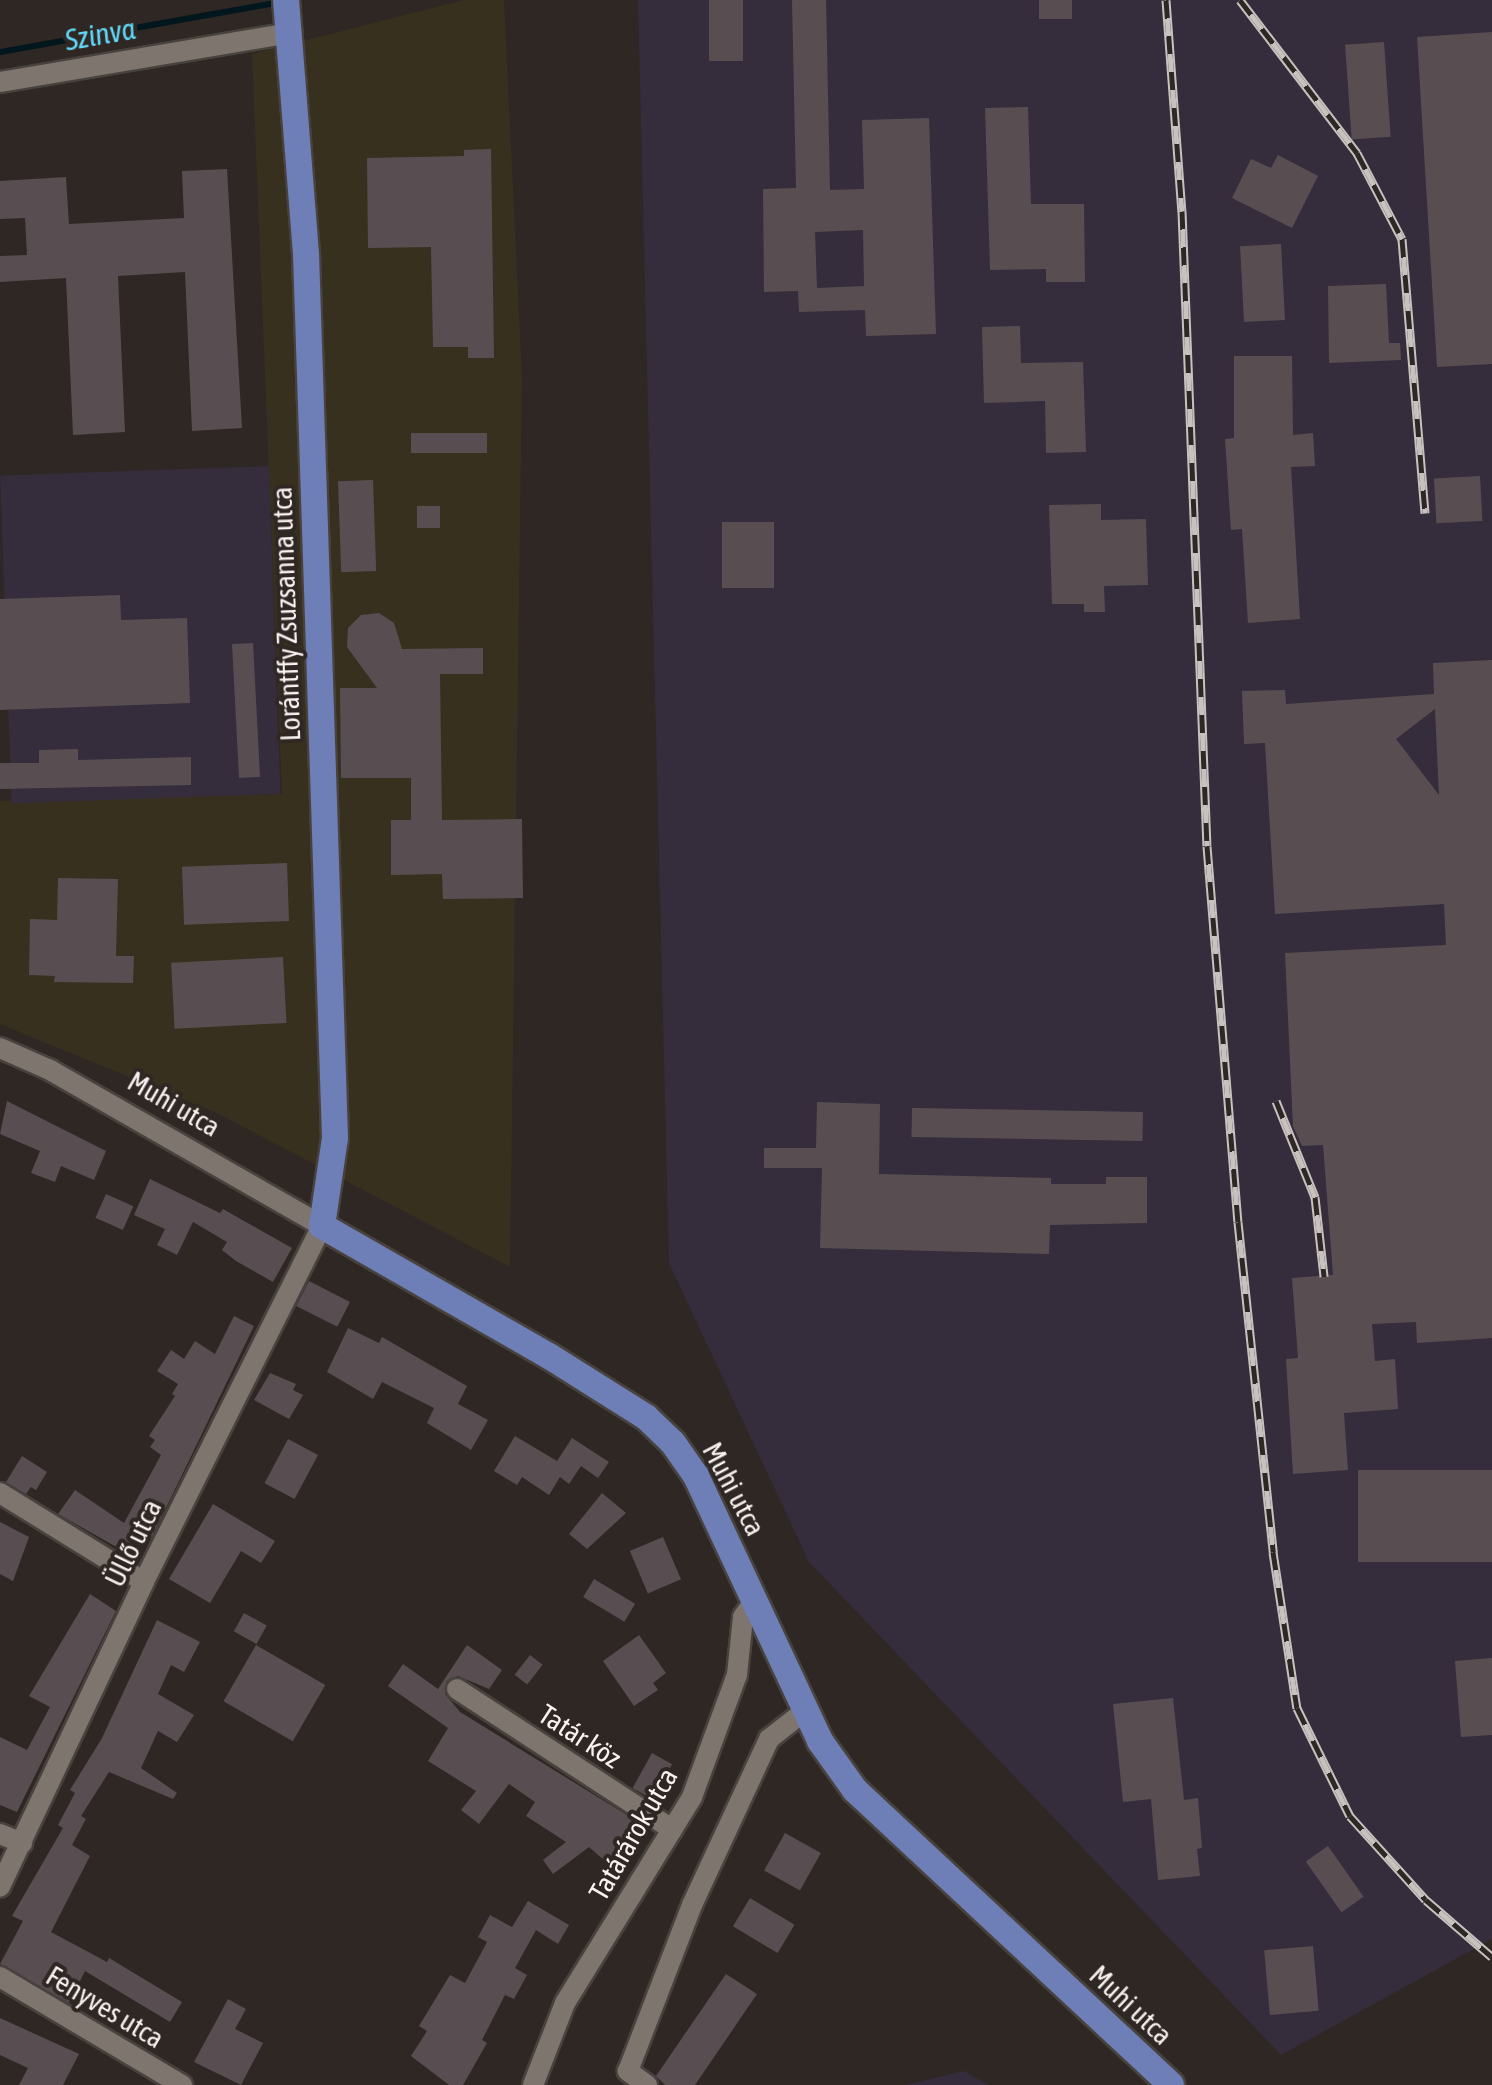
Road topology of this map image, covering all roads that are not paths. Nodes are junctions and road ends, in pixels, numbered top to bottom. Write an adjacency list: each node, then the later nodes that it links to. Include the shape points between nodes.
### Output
1 (286, 0): 2 (main road, Lorántffy Zsuzsanna utca)
2 (290, 33): 3 (street); 5 (main road, Lorántffy Zsuzsanna utca, via 306,254 335,1138)
3 (0, 82)
4 (0, 1048): 5 (street, Muhi utca, via 50,1070)
5 (322, 1226): 7 (street, Üllő utca); 8 (main road, Muhi utca, via 646,1417 696,1476)
6 (0, 1493): 7 (street)
7 (144, 1582): 13 (street, Üllő utca)
8 (754, 1601): 10 (main road, Muhi utca); 11 (street, Tatárárok utca, via 740,1628 737,1675 692,1797)
9 (457, 1689): 11 (street, Tatár köz)
10 (806, 1710): 18 (street, via 769,1739 692,1905 628,2071); 19 (main road, Muhi utca, via 820,1741 855,1790 891,1828)
11 (672, 1829): 17 (street, Tatárárok utca, via 565,2003)
12 (0, 1834): 13 (street)
13 (22, 1843): 14 (street, Üllő utca)
14 (0, 1887)
15 (0, 1977): 16 (street, Fenyves utca)
16 (182, 2085)
17 (533, 2085)
18 (647, 2085)
19 (1171, 2085)

